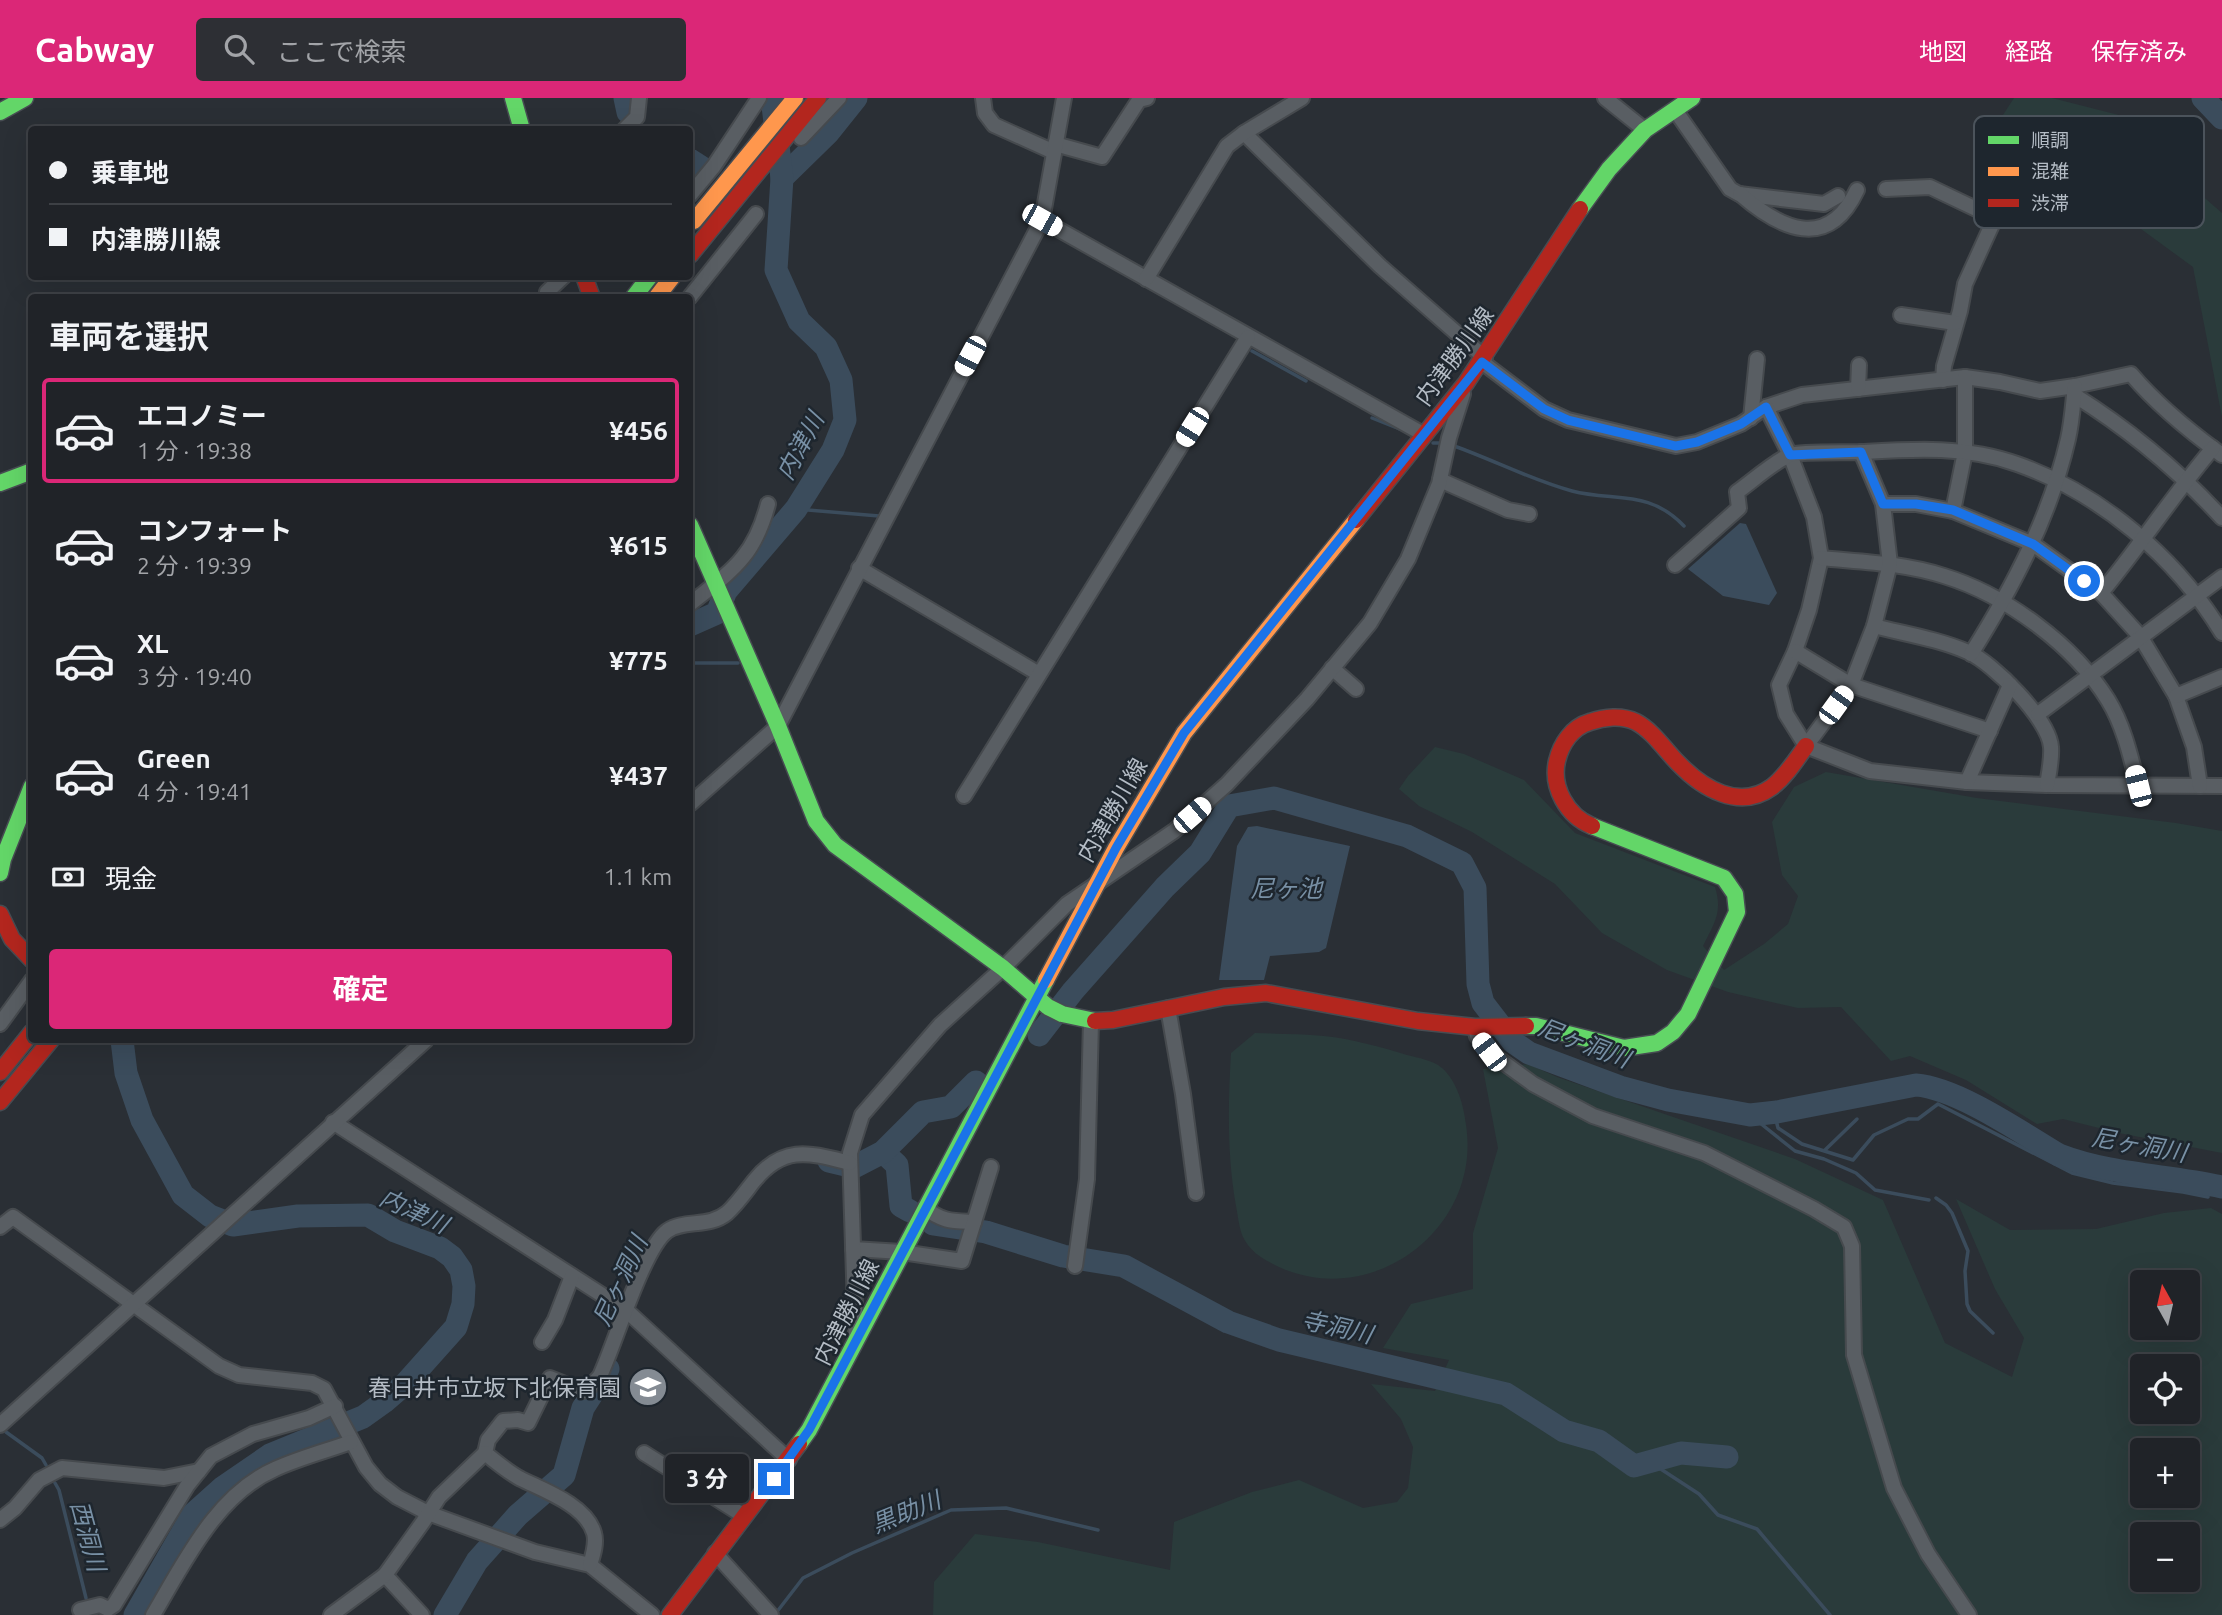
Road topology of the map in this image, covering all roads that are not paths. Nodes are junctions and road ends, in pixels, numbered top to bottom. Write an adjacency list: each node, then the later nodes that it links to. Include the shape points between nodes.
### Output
1 (25, 98): 16 (main road)
2 (513, 98): 17 (main road)
3 (639, 98): 18 (street, via 638,117)
4 (759, 98): 25 (street)
5 (780, 98): 21 (street)
6 (795, 98): 21 (main road)
7 (818, 98): 33 (main road)
8 (839, 98): 34 (street)
9 (983, 98): 22 (street, via 985,113 994,125)
10 (1064, 98): 22 (street)
11 (1147, 98): 22 (street, via 1139,100 1102,157)
12 (1302, 98): 20 (street)
13 (1605, 98): 19 (street)
14 (1692, 98): 15 (main road, 内津勝川線)
15 (1675, 110): 19 (main road, 内津勝川線); 26 (street, via 1730,189)
16 (0, 112)
17 (521, 126)
18 (628, 126)
19 (1645, 130): 47 (main road, 内津勝川線, via 1587,198)
20 (1244, 133): 35 (street, via 1227,146); 47 (street)
21 (750, 143): 31 (main road)
22 (1055, 148): 30 (street)
23 (1886, 189): 28 (street, via 1930,187)
24 (1857, 190): 26 (street, via 1844,213 1803,230 1760,212)
25 (693, 191)
26 (1739, 194): 27 (street, via 1824,204)
27 (1838, 196)
28 (1974, 208)
29 (756, 214): 42 (street)
30 (1042, 220): 35 (street); 77 (street)
31 (693, 222)
32 (1990, 228): 44 (street, via 1965,284)
33 (693, 260)
34 (693, 260)
35 (1146, 279): 45 (street)
36 (560, 280): 39 (street)
37 (647, 280): 40 (main road)
38 (670, 280): 41 (main road)
39 (547, 294)
40 (636, 294)
41 (659, 294)
42 (692, 294)
43 (1901, 315): 44 (street)
44 (1955, 323): 50 (street)
45 (1248, 337): 56 (street); 90 (street)
46 (1757, 359): 55 (street)
47 (1483, 360): 51 (main road, 内津勝川線); 55 (street, via 1544,409 1568,420 1676,446 1697,442)
48 (1858, 365): 52 (street)
49 (1965, 377): 50 (street); 53 (street, via 2040,391); 59 (street)
50 (1943, 380): 52 (street)
51 (1466, 383): 56 (main road, 内津勝川線); 62 (street)
52 (1858, 389): 54 (street, via 1801,395)
53 (2075, 391): 58 (street, via 2131,374 2149,396); 63 (street); 64 (street)
54 (1766, 407): 55 (street); 60 (street)
55 (1751, 418)
56 (1423, 433): 110 (main road, 内津勝川線, via 1184,733)
57 (1861, 452): 59 (street, via 1917,448); 60 (street); 67 (street)
58 (2217, 452): 63 (street)
59 (1965, 453): 64 (street, via 2015,463); 68 (street)
60 (1790, 455): 74 (street, via 1814,517); 76 (street, via 1737,492 1738,508)
61 (28, 473): 65 (main road)
62 (1440, 480): 69 (street, via 1508,510); 89 (street, via 1408,559 1370,623)
63 (2186, 480): 70 (street); 72 (street)
64 (2056, 481): 72 (street, via 2105,508); 73 (street)
65 (0, 484)
66 (768, 504): 79 (street, via 751,550)
67 (1883, 504): 68 (street); 75 (street)
68 (1953, 510): 73 (street)
69 (1529, 514)
70 (2222, 518)
71 (693, 531): 79 (main road)
72 (2143, 541): 80 (street); 81 (street)
73 (2033, 544): 80 (street); 83 (street)
74 (1822, 558): 75 (street); 87 (street)
75 (1890, 564): 83 (street, via 1944,576); 84 (street)
76 (1675, 565)
77 (859, 568): 90 (street); 98 (street)
78 (2222, 577): 81 (street)
79 (715, 585): 82 (street); 98 (main road)
80 (2101, 593): 86 (street)
81 (2195, 596): 85 (street); 86 (street)
82 (693, 602)
83 (2003, 603): 88 (street); 91 (street, via 2053,636)
84 (1874, 626): 88 (street); 93 (street)
85 (2222, 633)
86 (2140, 636): 91 (street); 96 (street)
87 (1796, 651): 93 (street); 100 (street, via 1779,685 1786,714)
88 (1971, 654): 94 (street)
89 (1332, 668): 95 (street); 110 (street, via 1227,784 1174,831)
90 (1040, 674): 107 (street)
91 (2089, 676): 97 (street); 103 (street, via 2108,701)
92 (2222, 677): 96 (street)
93 (1851, 685): 99 (street); 100 (street)
94 (2010, 685): 97 (street); 99 (street)
95 (1356, 689)
96 (2176, 696): 104 (street, via 2194,747)
97 (2038, 714): 102 (street, via 2051,746)
98 (778, 726): 108 (street); 113 (main road, via 816,821 835,845)
99 (1990, 731): 101 (street)
100 (1806, 746): 101 (street, via 1870,771); 119 (main road, via 1774,786 1745,797 1711,792 1648,731 1629,719 1597,719 1572,733 1560,747 1555,777 1563,804 1573,815 1724,878 1737,898 1737,912 1688,1014 1657,1043 1624,1048 1552,1029)
101 (1967, 782): 102 (street)
102 (2047, 785): 103 (street)
103 (2138, 786): 104 (street)
104 (2200, 786): 105 (street)
105 (2222, 786)
106 (28, 796): 109 (main road)
107 (964, 796)
108 (693, 801)
109 (0, 873)
110 (1097, 882): 113 (street, via 1067,904); 115 (main road, 内津勝川線)
111 (0, 914): 112 (main road, via 9,936)
112 (28, 957)
113 (1003, 968): 115 (main road); 126 (street, via 940,1025 862,1115)
114 (28, 986): 118 (street)
115 (1049, 1006): 117 (main road); 129 (main road, 内津勝川線)
116 (1168, 1008): 117 (main road); 119 (main road, via 1266,993); 128 (street)
117 (1091, 1021): 134 (street, via 1087,1180)
118 (0, 1024)
119 (1475, 1027): 160 (street, via 1489,1052 1533,1084 1593,1116 1704,1153 1843,1227 1852,1246 1854,1355 1894,1488 1928,1554)
120 (28, 1037): 123 (main road)
121 (48, 1043): 124 (main road)
122 (423, 1043): 125 (street)
123 (0, 1072)
124 (0, 1101)
125 (333, 1122): 135 (street); 136 (street)
126 (850, 1163): 132 (street); 137 (street, via 804,1154 781,1158 768,1165 719,1219 667,1231 642,1271)
127 (991, 1167): 130 (street)
128 (1196, 1193)
129 (925, 1208): 130 (street, via 947,1221); 133 (main road, 内津勝川線)
130 (974, 1222): 133 (street, via 962,1261)
131 (0, 1227): 136 (street, via 13,1217)
132 (853, 1249): 133 (street); 138 (street)
133 (902, 1252): 138 (main road, 内津勝川線)
134 (1075, 1266)
135 (572, 1276): 137 (street); 139 (street)
136 (133, 1306): 140 (street, via 219,1366 249,1377 312,1383 324,1389); 141 (street)
137 (626, 1311): 143 (street, via 600,1376 588,1389 577,1391 550,1378 528,1423 503,1421 488,1440); 145 (street)
138 (856, 1341): 145 (main road, 内津勝川線)
139 (542, 1342)
140 (335, 1406): 142 (street); 146 (street, via 253,1434 211,1456)
141 (1, 1423)
142 (351, 1442): 147 (street, via 380,1484); 154 (street, via 273,1470 250,1484 225,1506 192,1549)
143 (485, 1453): 147 (street); 151 (street, via 509,1472 576,1509 594,1532)
144 (644, 1453): 148 (street)
145 (789, 1460): 148 (main road, 内津勝川線)
146 (199, 1471): 149 (street, via 164,1478 62,1468 39,1480); 153 (street, via 114,1605)
147 (428, 1513): 151 (street, via 535,1552); 152 (street)
148 (744, 1516): 150 (main road, 内津勝川線)
149 (0, 1520)
150 (715, 1553): 158 (main road, 内津勝川線); 159 (street)
151 (590, 1565): 157 (street)
152 (385, 1575): 155 (street); 156 (street)
153 (80, 1610)
154 (153, 1615)
155 (331, 1615)
156 (422, 1615)
157 (652, 1615)
158 (670, 1615)
159 (771, 1615)
160 (1969, 1615)

